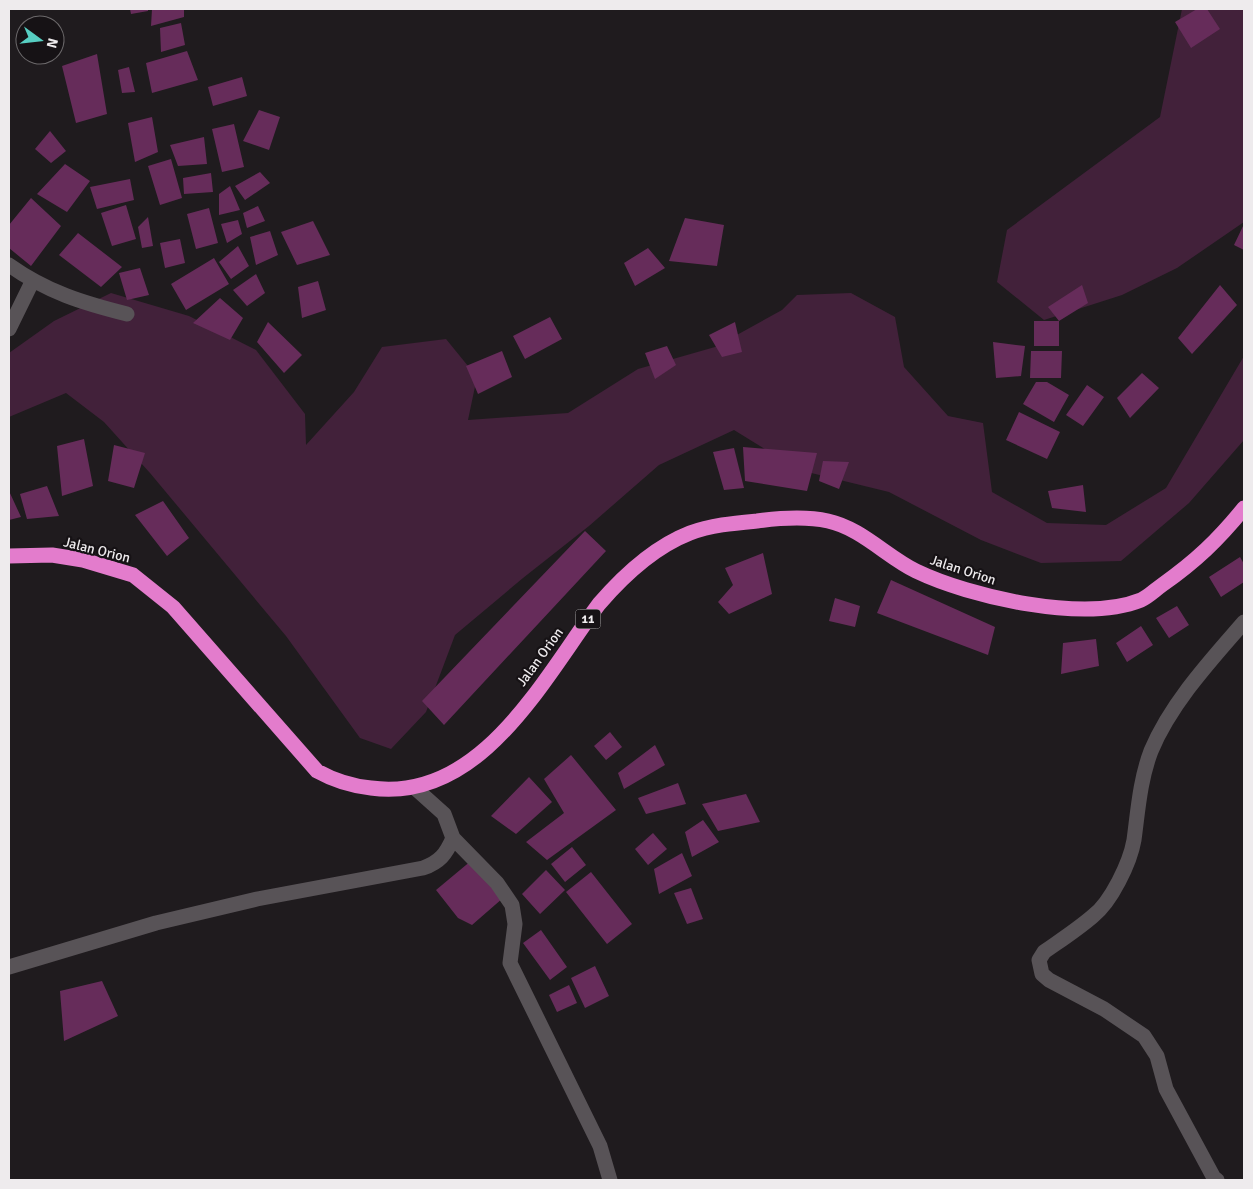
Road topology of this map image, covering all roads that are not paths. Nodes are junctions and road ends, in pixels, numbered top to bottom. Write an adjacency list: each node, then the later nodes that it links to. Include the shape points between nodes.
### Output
1 (9, 266): 2 (street)
2 (32, 282): 3 (street, via 73,300); 4 (street)
3 (127, 314)
4 (9, 330)
5 (1244, 508): 8 (highway, Jalan Orion / 11, via 1204,553 1141,600 1095,608 1002,599 963,588 913,570 829,521 770,519 690,533 646,558 610,592 492,743 462,768)
6 (9, 556): 8 (highway, Jalan Orion / 11, via 52,555 83,560 133,576 173,607 317,771 345,784 384,790)
7 (1244, 622): 12 (street, via 1202,670 1151,751 1141,785 1134,843 1125,873 1095,915 1044,952 1039,960 1042,974 1049,980 1104,1009 1144,1036 1157,1056 1166,1089)
8 (415, 788): 9 (street, via 444,814)
9 (453, 838): 10 (street, via 446,854 437,863 423,868 257,899 156,923); 11 (street, via 497,883 512,905 515,924 510,963 600,1146)
10 (9, 967)
11 (610, 1180)
12 (1217, 1180)

